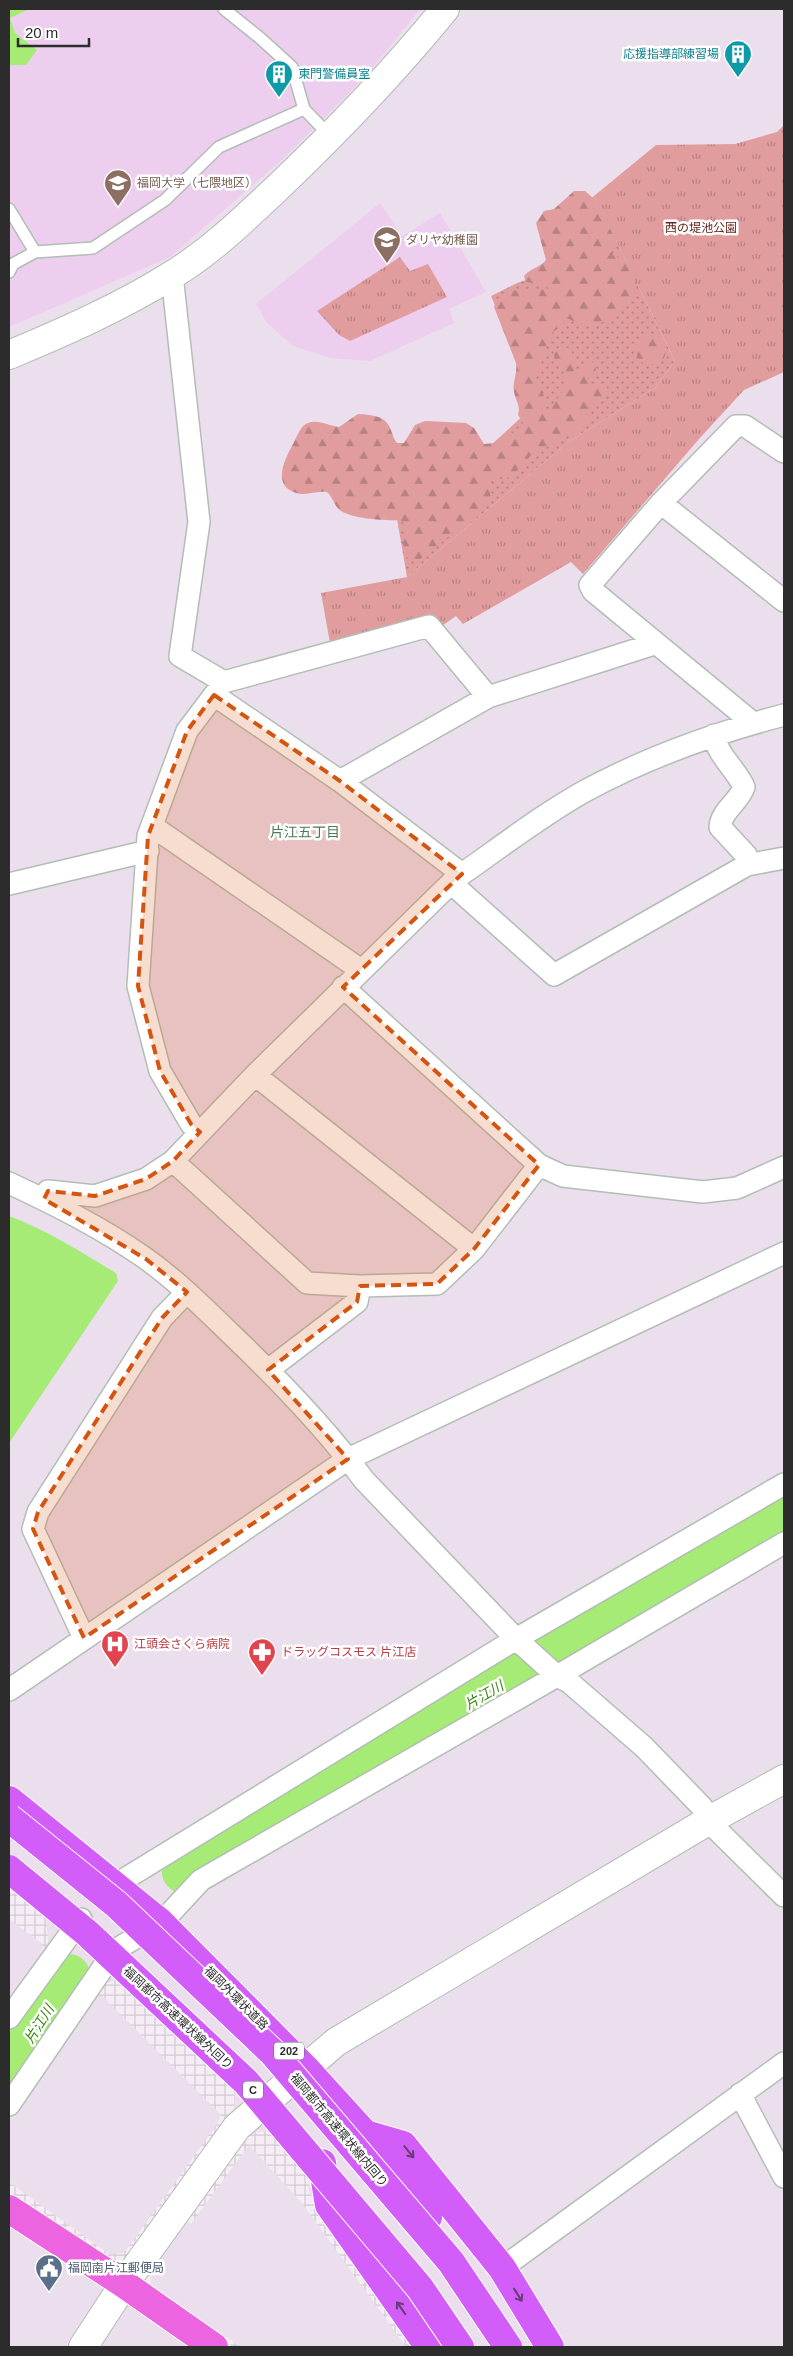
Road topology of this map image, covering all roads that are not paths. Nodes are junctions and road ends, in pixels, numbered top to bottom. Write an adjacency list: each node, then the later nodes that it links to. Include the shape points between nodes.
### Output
1 (445, 9): 4 (street)
2 (228, 10): 3 (lane, via 292,67)
3 (304, 109): 4 (lane); 6 (lane, via 219,147 164,200 93,248)
4 (331, 137): 8 (street, via 243,220)
5 (9, 209): 6 (lane)
6 (35, 252): 7 (lane)
7 (10, 266)
8 (172, 275): 9 (street, via 59,334); 14 (street, via 199,522 180,656)
9 (9, 355)
10 (784, 452): 11 (street, via 745,426 736,426)
11 (661, 503): 12 (street); 13 (street, via 590,585)
12 (784, 601)
13 (654, 644): 15 (street); 17 (street)
14 (219, 688): 15 (street, via 429,626); 19 (street); 20 (street, via 187,731)
15 (488, 697): 19 (street)
16 (784, 715): 17 (street)
17 (753, 723): 18 (street)
18 (714, 735): 23 (street, via 716,747 738,774 744,787 742,794 720,819 720,827); 24 (street, via 652,758 585,791)
19 (340, 781): 24 (street)
20 (152, 826): 21 (street); 26 (street)
21 (148, 851): 25 (street); 29 (street, via 138,986 160,1071 191,1124)
22 (784, 858): 23 (street)
23 (751, 864): 24 (street, via 554,974)
24 (456, 879): 26 (street)
25 (9, 884)
26 (361, 970): 27 (street)
27 (343, 987): 28 (street); 31 (street)
28 (255, 1075): 29 (street); 35 (street)
29 (200, 1132): 30 (street)
30 (174, 1161): 34 (street, via 146,1179 94,1196 48,1191); 37 (street, via 307,1283)
31 (539, 1165): 32 (street, via 563,1176 703,1192 737,1188); 35 (street)
32 (784, 1167)
33 (9, 1183): 34 (street)
34 (44, 1200): 38 (street, via 146,1259)
35 (474, 1249): 37 (street, via 437,1284)
36 (784, 1253): 40 (street)
37 (360, 1286): 39 (street, via 357,1302)
38 (187, 1292): 39 (street); 43 (street, via 162,1318 38,1512 33,1530)
39 (268, 1370): 40 (street)
40 (348, 1459): 43 (street); 44 (street, via 364,1480)
41 (784, 1484): 44 (street)
42 (784, 1543): 45 (street)
43 (84, 1638): 46 (street)
44 (516, 1639): 45 (street); 53 (street)
45 (556, 1675): 50 (street, via 644,1748 702,1808); 56 (street, via 201,1880)
46 (9, 1690)
47 (784, 1779): 50 (street)
48 (9, 1800): 53 (highway, 福岡外環状道路 / 202)
49 (9, 1818): 74 (highway, 福岡都市高速環状線内回り, bridge, via 116,1904 272,2052 451,2262)
50 (708, 1821): 54 (street); 60 (street, via 336,2042)
51 (9, 1864): 55 (highway)
52 (9, 1869): 73 (highway, 福岡都市高速環状線外回り / C, bridge, via 87,1933 246,2082 420,2288)
53 (115, 1884): 56 (highway, 福岡外環状道路 / 202)
54 (784, 1896)
55 (81, 1919): 57 (highway); 58 (street)
56 (161, 1923): 57 (street); 60 (highway, 福岡外環状道路 / 202)
57 (115, 1950): 62 (highway); 63 (street)
58 (9, 2018)
59 (784, 2063): 61 (street)
60 (304, 2067): 62 (street); 64 (highway, 福岡外環状道路 / 202)
61 (740, 2094): 66 (street); 68 (street)
62 (265, 2100): 65 (highway); 69 (street, via 237,2127)
63 (9, 2105)
64 (365, 2134): 68 (highway, one-way to 68, via 403,2145); 75 (highway, 福岡外環状道路 / 202, via 484,2291)
65 (322, 2160): 72 (highway, one-way to 65, via 329,2205); 73 (highway, via 448,2323)
66 (784, 2177)
67 (9, 2209): 69 (main road)
68 (502, 2268): 76 (highway, one-way to 76)
69 (124, 2284): 70 (street); 71 (main road)
70 (83, 2347)
71 (214, 2347)
72 (429, 2347)
73 (461, 2347)
74 (508, 2347)
75 (520, 2347)
76 (550, 2347)

